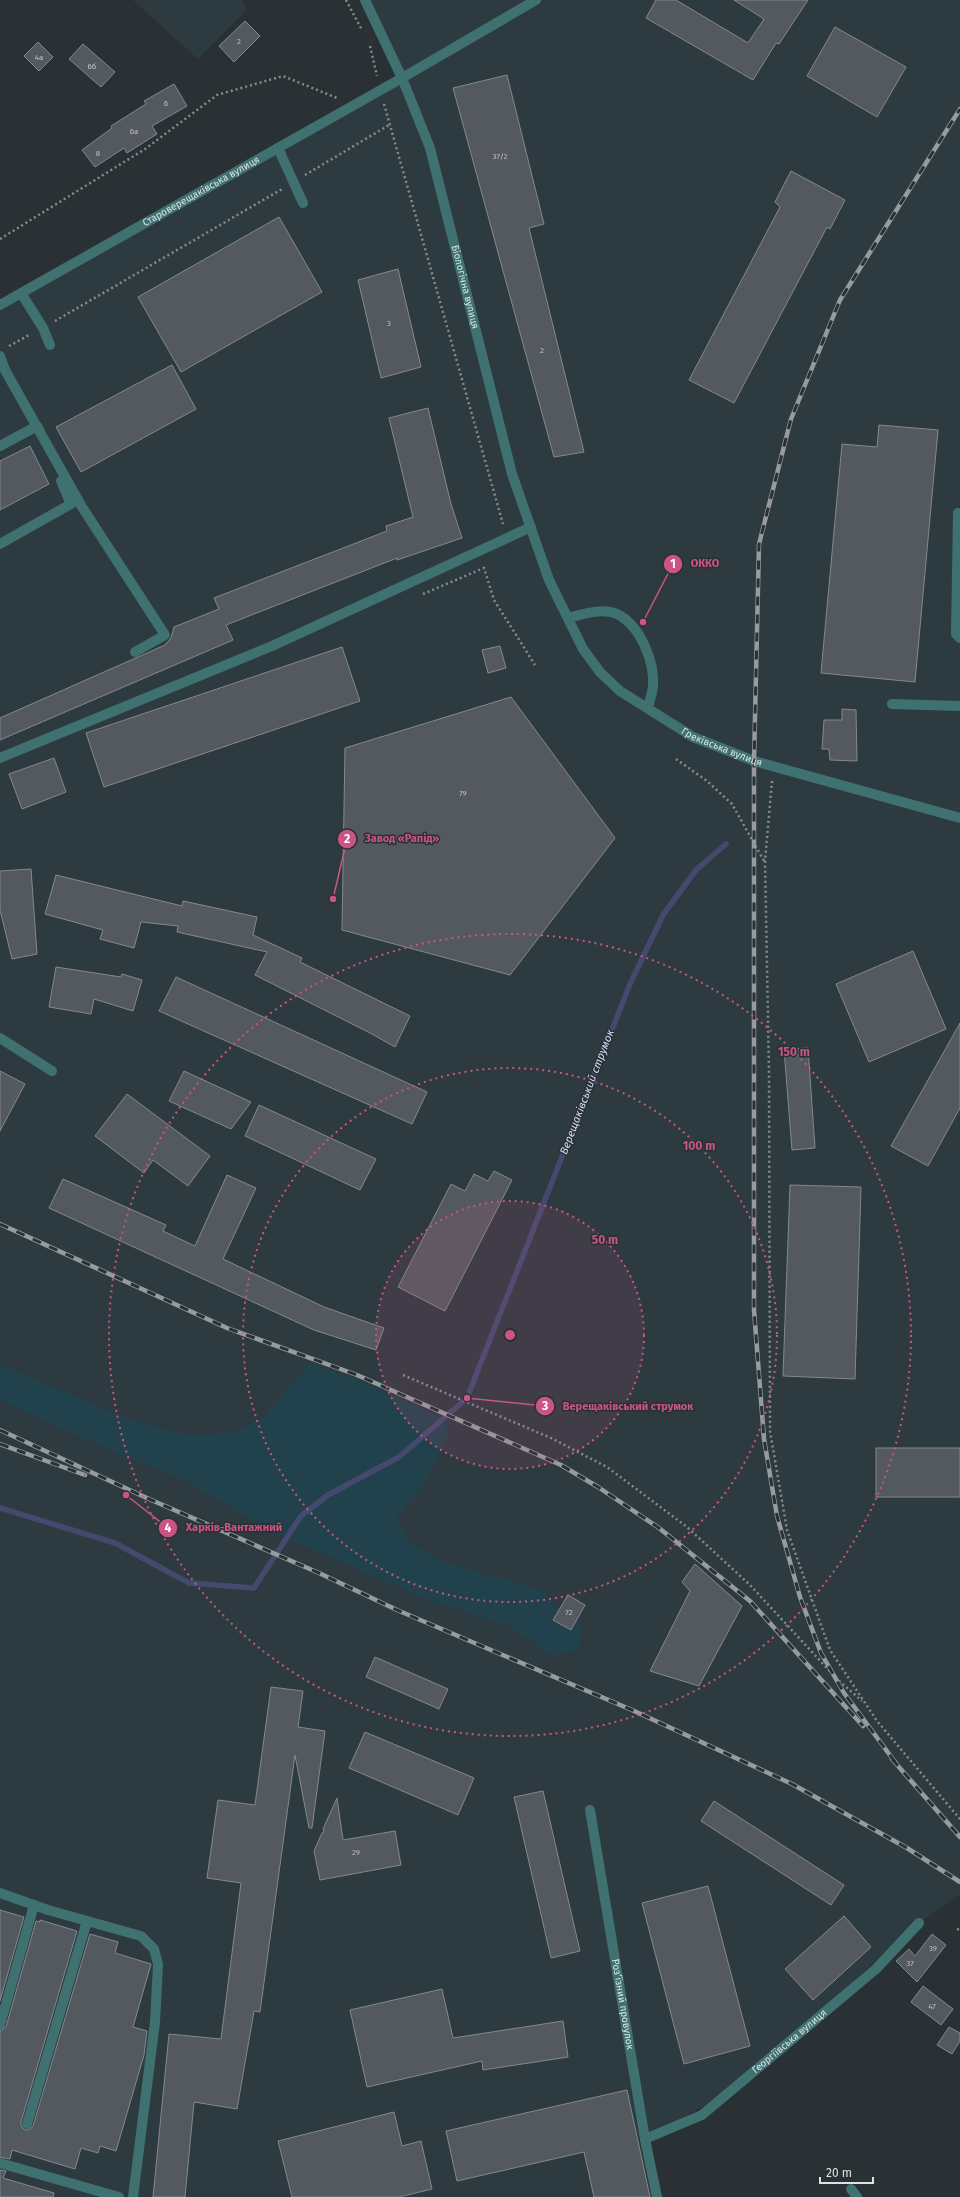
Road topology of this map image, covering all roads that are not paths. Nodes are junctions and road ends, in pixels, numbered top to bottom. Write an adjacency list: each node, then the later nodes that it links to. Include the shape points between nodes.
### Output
1 (365, 0): 3 (street, Біологічна вулиця)
2 (536, 0): 3 (street, Староверещаківська вулиця)
3 (402, 78): 4 (street, Староверещаківська вулиця); 13 (street, Біологічна вулиця, via 430,148 512,474)
4 (278, 148): 5 (street); 6 (street, Староверещаківська вулиця)
5 (303, 203)
6 (21, 293): 7 (street, Староверещаківська вулиця); 8 (street, via 43,328)
7 (0, 305)
8 (50, 346)
9 (0, 356): 10 (street, via 5,370)
10 (37, 426): 11 (street); 14 (street, via 71,504); 18 (street, via 82,507 165,635)
11 (0, 446)
12 (958, 513): 17 (street, via 956,634)
13 (531, 527): 15 (street, Біологічна вулиця); 22 (street, via 272,646)
14 (0, 544)
15 (549, 580): 16 (street, Греківська вулиця)
16 (568, 618): 21 (street, Греківська вулиця, via 583,649 600,672 620,691); 21 (street, via 608,612 619,615 630,625 645,648 651,665 653,687)
17 (960, 638)
18 (135, 652)
19 (892, 704): 20 (street)
20 (960, 706)
21 (648, 708): 23 (street, Греківська вулиця, via 693,737 774,766)
22 (0, 758)
23 (960, 818)
24 (0, 1038): 25 (street)
25 (52, 1071)
26 (590, 1810): 33 (street, Роз’їзний провулок)
27 (0, 1893): 28 (street)
28 (34, 1905): 29 (street); 31 (street)
29 (87, 1921): 32 (street); 36 (street, via 141,1936 154,1949 158,1964 155,2022)
30 (920, 1923): 33 (street, Георгіївська вулиця, via 876,1969 702,2115)
31 (0, 2026)
32 (27, 2124)
33 (645, 2139): 37 (street, Роз’їзний провулок)
34 (0, 2163): 35 (street)
35 (119, 2197)
36 (133, 2197)
37 (658, 2197)

